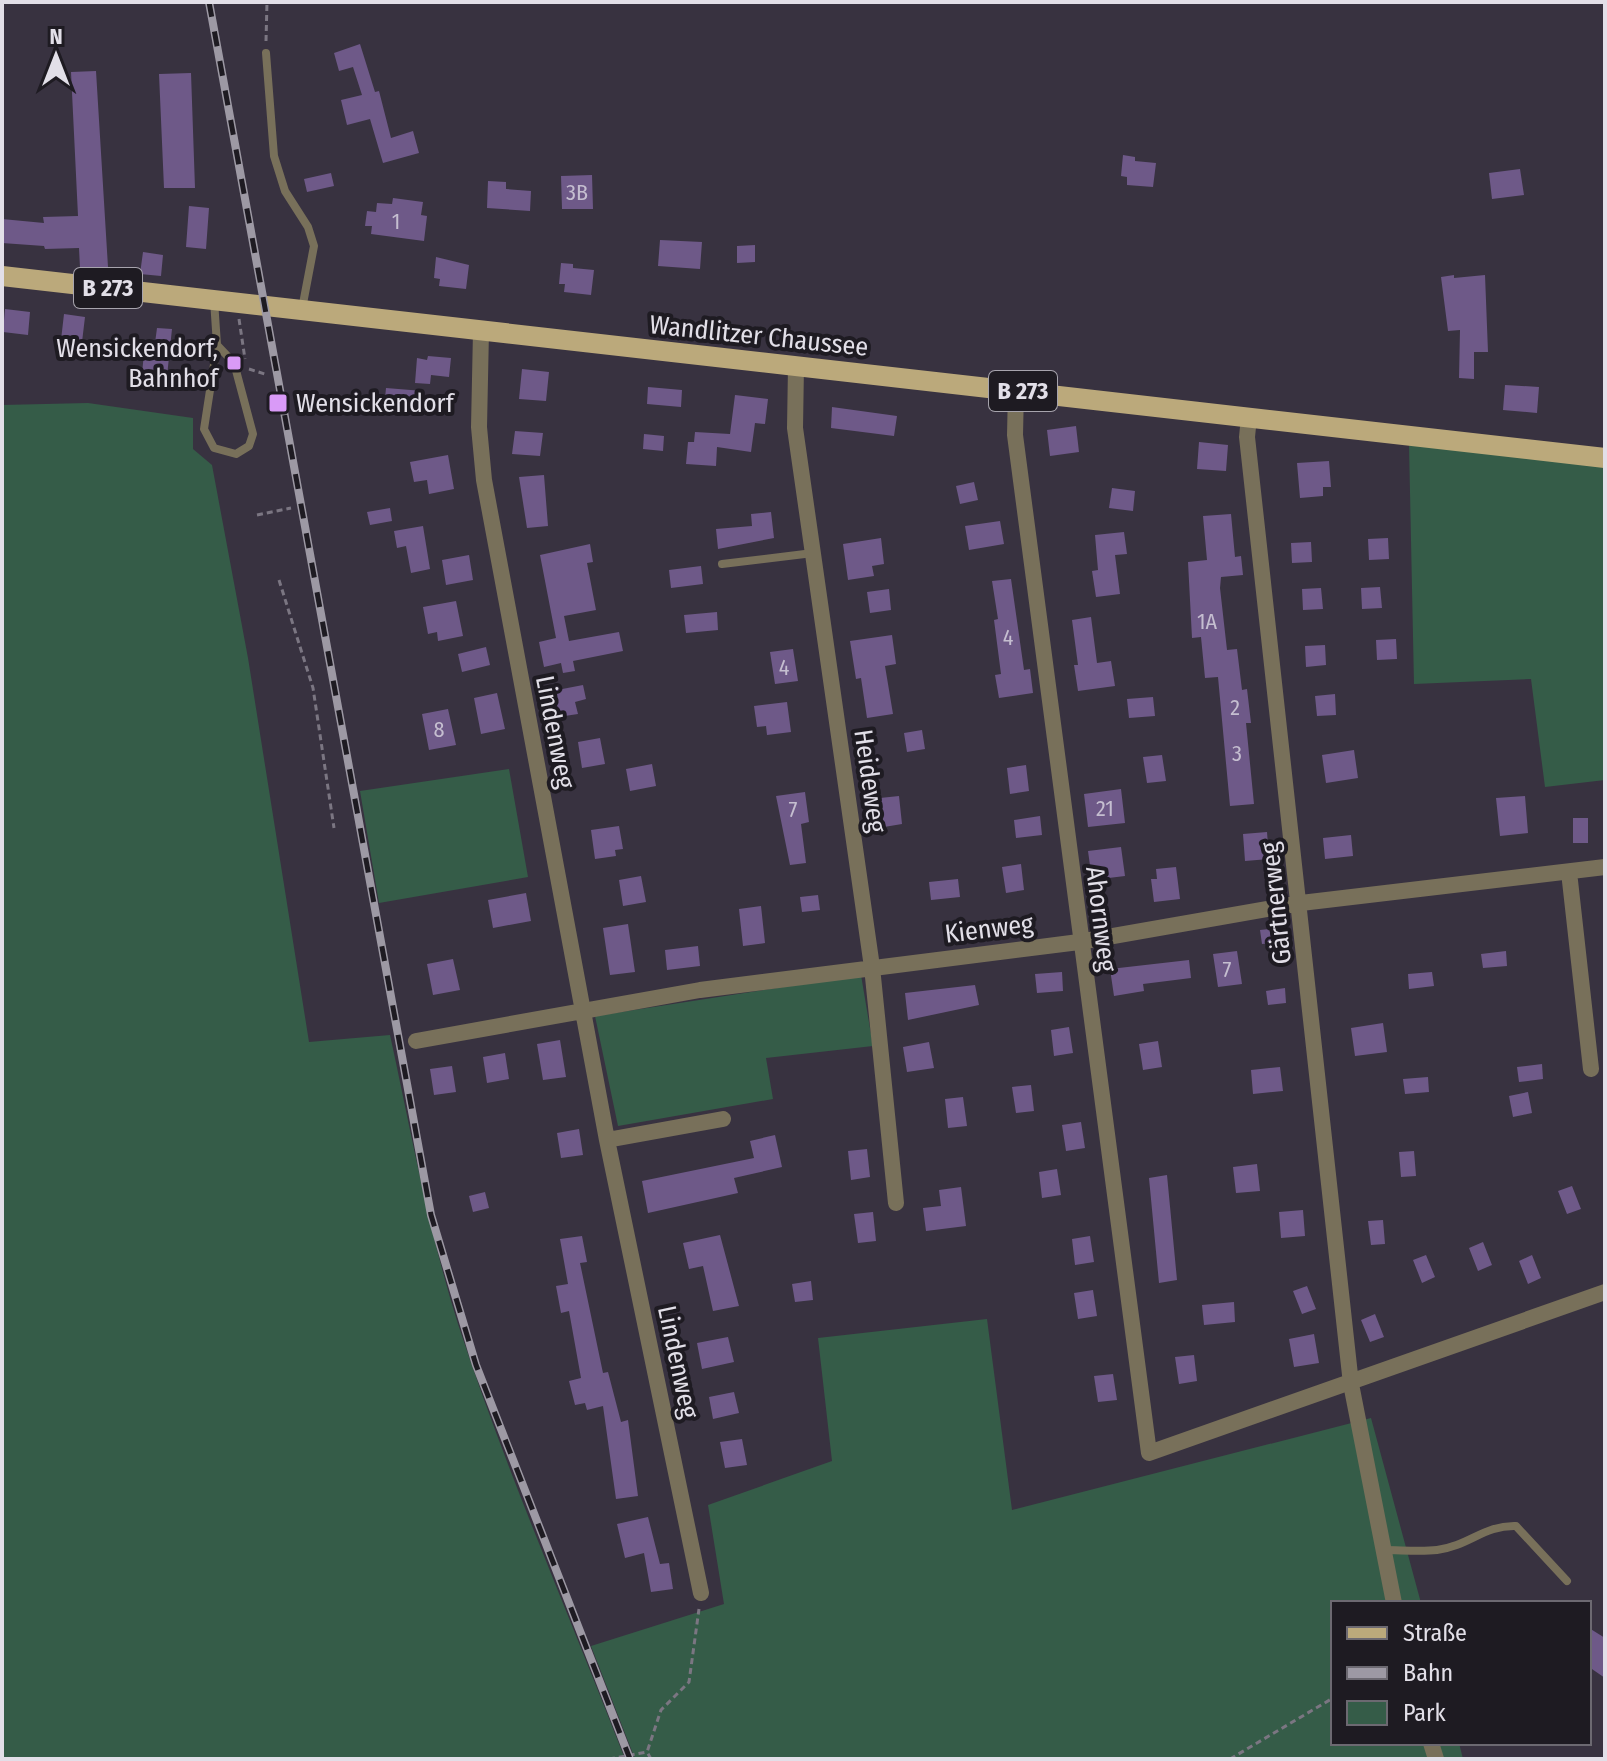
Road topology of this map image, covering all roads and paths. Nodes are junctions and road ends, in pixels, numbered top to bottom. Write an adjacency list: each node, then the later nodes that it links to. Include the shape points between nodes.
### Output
1 (267, 2): 2 (path)
2 (266, 53): 5 (lane, via 274,156 285,191 314,246)
3 (2, 276): 4 (main road, B 273)
4 (214, 299): 5 (main road, Wandlitzer Chaussee / B 273); 8 (lane)
5 (302, 310): 7 (main road, Wandlitzer Chaussee / B 273)
6 (238, 315): 10 (path, via 247,368)
7 (481, 331): 9 (main road, Wandlitzer Chaussee / B 273); 25 (street, Lindenweg, via 484,480)
8 (217, 345): 8 (lane, via 204,429 214,448 236,454 249,446 253,434 234,363)
9 (796, 366): 11 (main road, Wandlitzer Chaussee / B 273); 16 (street, Heideweg, via 795,428)
10 (268, 375)
11 (1016, 390): 12 (main road, Wandlitzer Chaussee / B 273); 23 (street, Ahornweg, via 1015,435)
12 (1249, 417): 13 (main road, B 273); 22 (street, Gärtnerweg, via 1247,437)
13 (1605, 458)
14 (291, 508): 15 (path)
15 (257, 515)
16 (813, 553): 17 (lane); 24 (street, Heideweg)
17 (722, 564)
18 (279, 580): 19 (path, via 313,688)
19 (334, 828)
20 (1605, 867): 21 (street, Kienweg)
21 (1569, 872): 22 (street, Kienweg); 27 (street)
22 (1301, 903): 23 (street, Kienweg); 32 (street, Gärtnerweg)
23 (1079, 942): 24 (street, Kienweg); 32 (street, Ahornweg, via 1149,1453)
24 (872, 967): 25 (street, Kienweg); 30 (street, Heideweg)
25 (583, 1011): 26 (street, Kienweg); 29 (street, Lindenweg)
26 (416, 1041)
27 (1591, 1069)
28 (723, 1119): 29 (street)
29 (607, 1140): 35 (street, Lindenweg)
30 (896, 1203)
31 (1605, 1292): 32 (street)
32 (1351, 1384): 33 (street, Gärtnerweg)
33 (1384, 1550): 34 (lane, via 1437,1550 1472,1540 1495,1526 1516,1526); 36 (street, Gärtnerweg)
34 (1567, 1581)
35 (701, 1593): 38 (path, via 689,1682 661,1710)
36 (1394, 1601)
37 (1331, 1699): 41 (path)
38 (647, 1752): 39 (path); 40 (path)
39 (609, 1759)
40 (651, 1759)
41 (1230, 1759)

